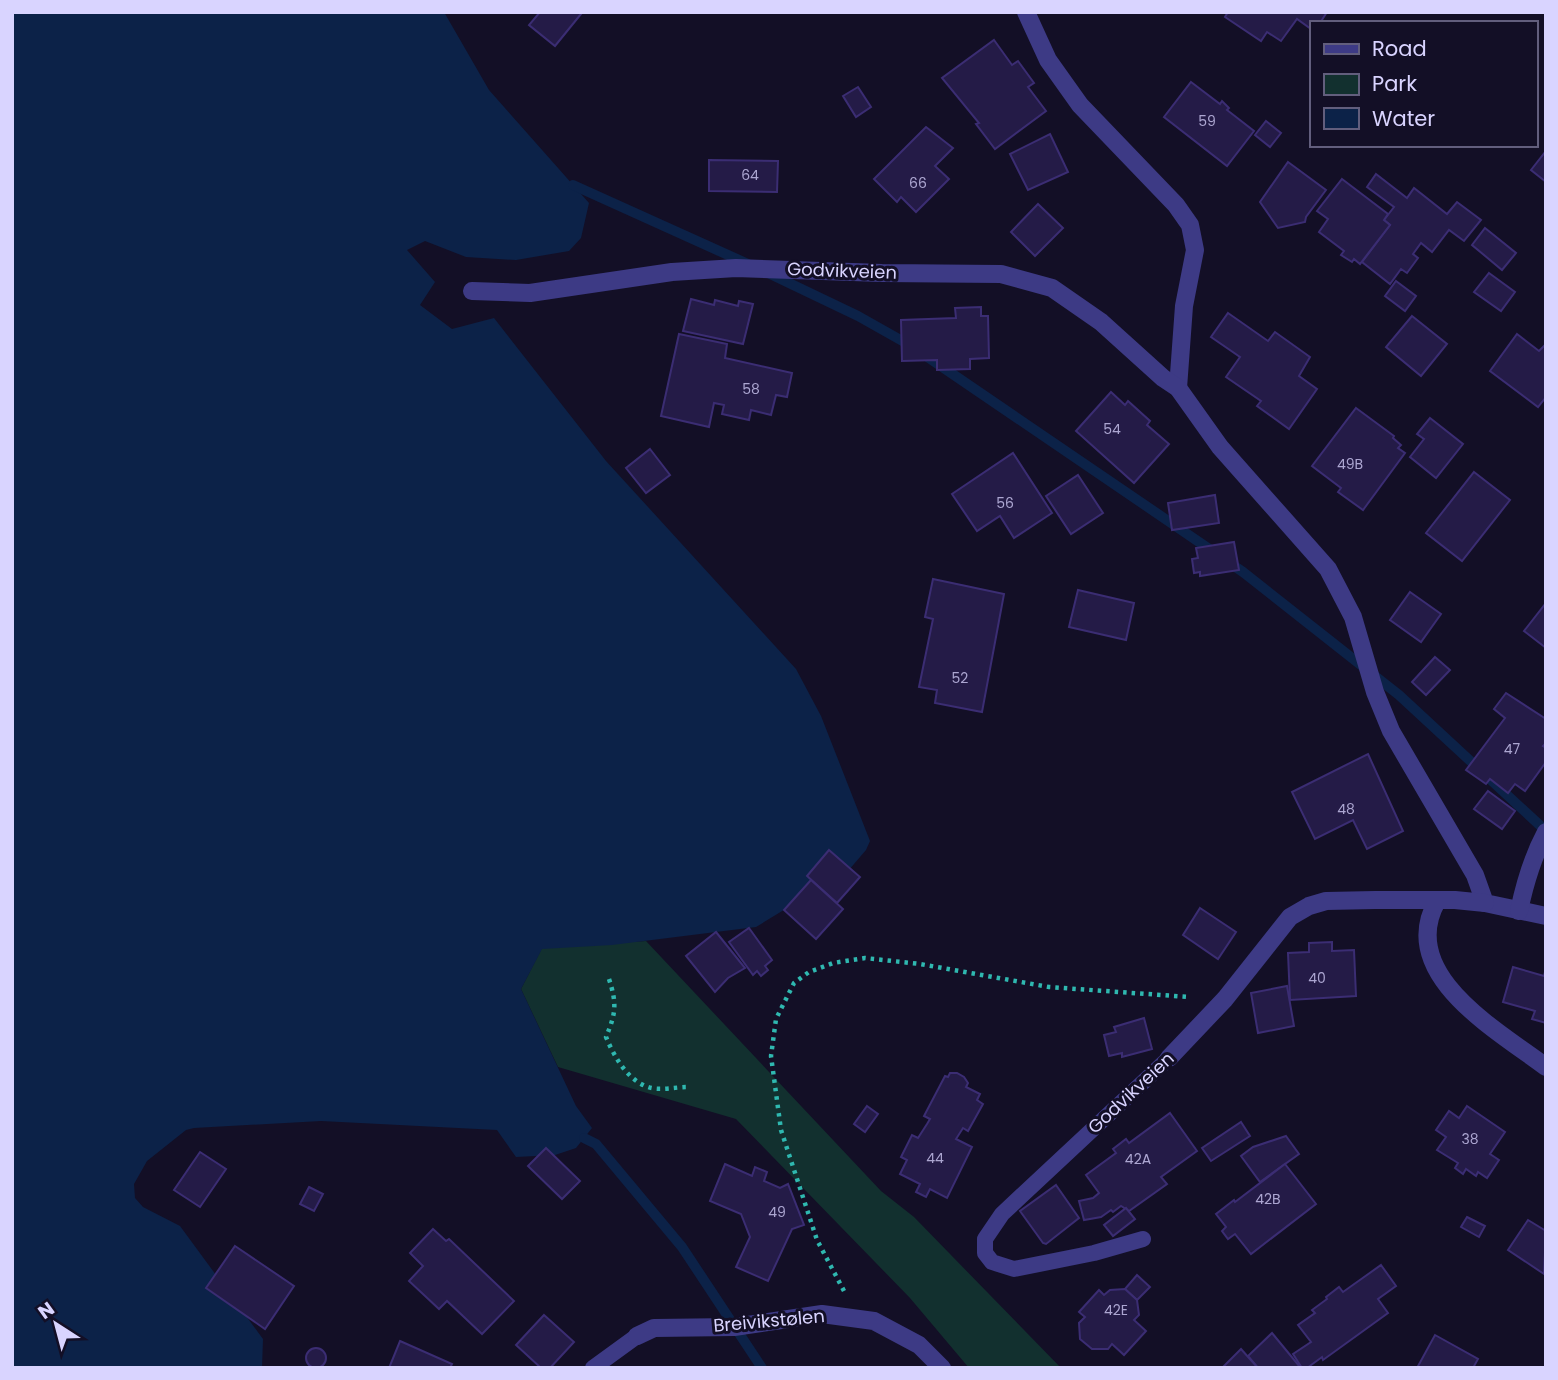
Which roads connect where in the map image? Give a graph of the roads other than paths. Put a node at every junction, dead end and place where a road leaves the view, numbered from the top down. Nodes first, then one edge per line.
1 (1027, 12) edge
2 (472, 291) dead end
3 (1178, 388) junction
4 (1546, 832) edge
5 (1437, 901) junction
6 (1485, 903) junction
7 (1519, 911) junction
8 (1546, 916) edge
9 (1169, 1058) joint
10 (1546, 1067) edge
11 (1143, 1239) dead end
12 (637, 1336) joint
13 (593, 1368) edge
14 (942, 1368) edge

1 - 3 street
2 - 3 street, Godvikveien
3 - 6 street, Godvikveien
4 - 7 street
5 - 6 street, Godvikveien
5 - 9 street, Godvikveien
5 - 10 street
6 - 7 street, Godvikveien
7 - 8 street, Godvikveien
9 - 11 lane, Godvikveien
12 - 13 lane, Breivikstølen
12 - 14 street, Breivikstølen

